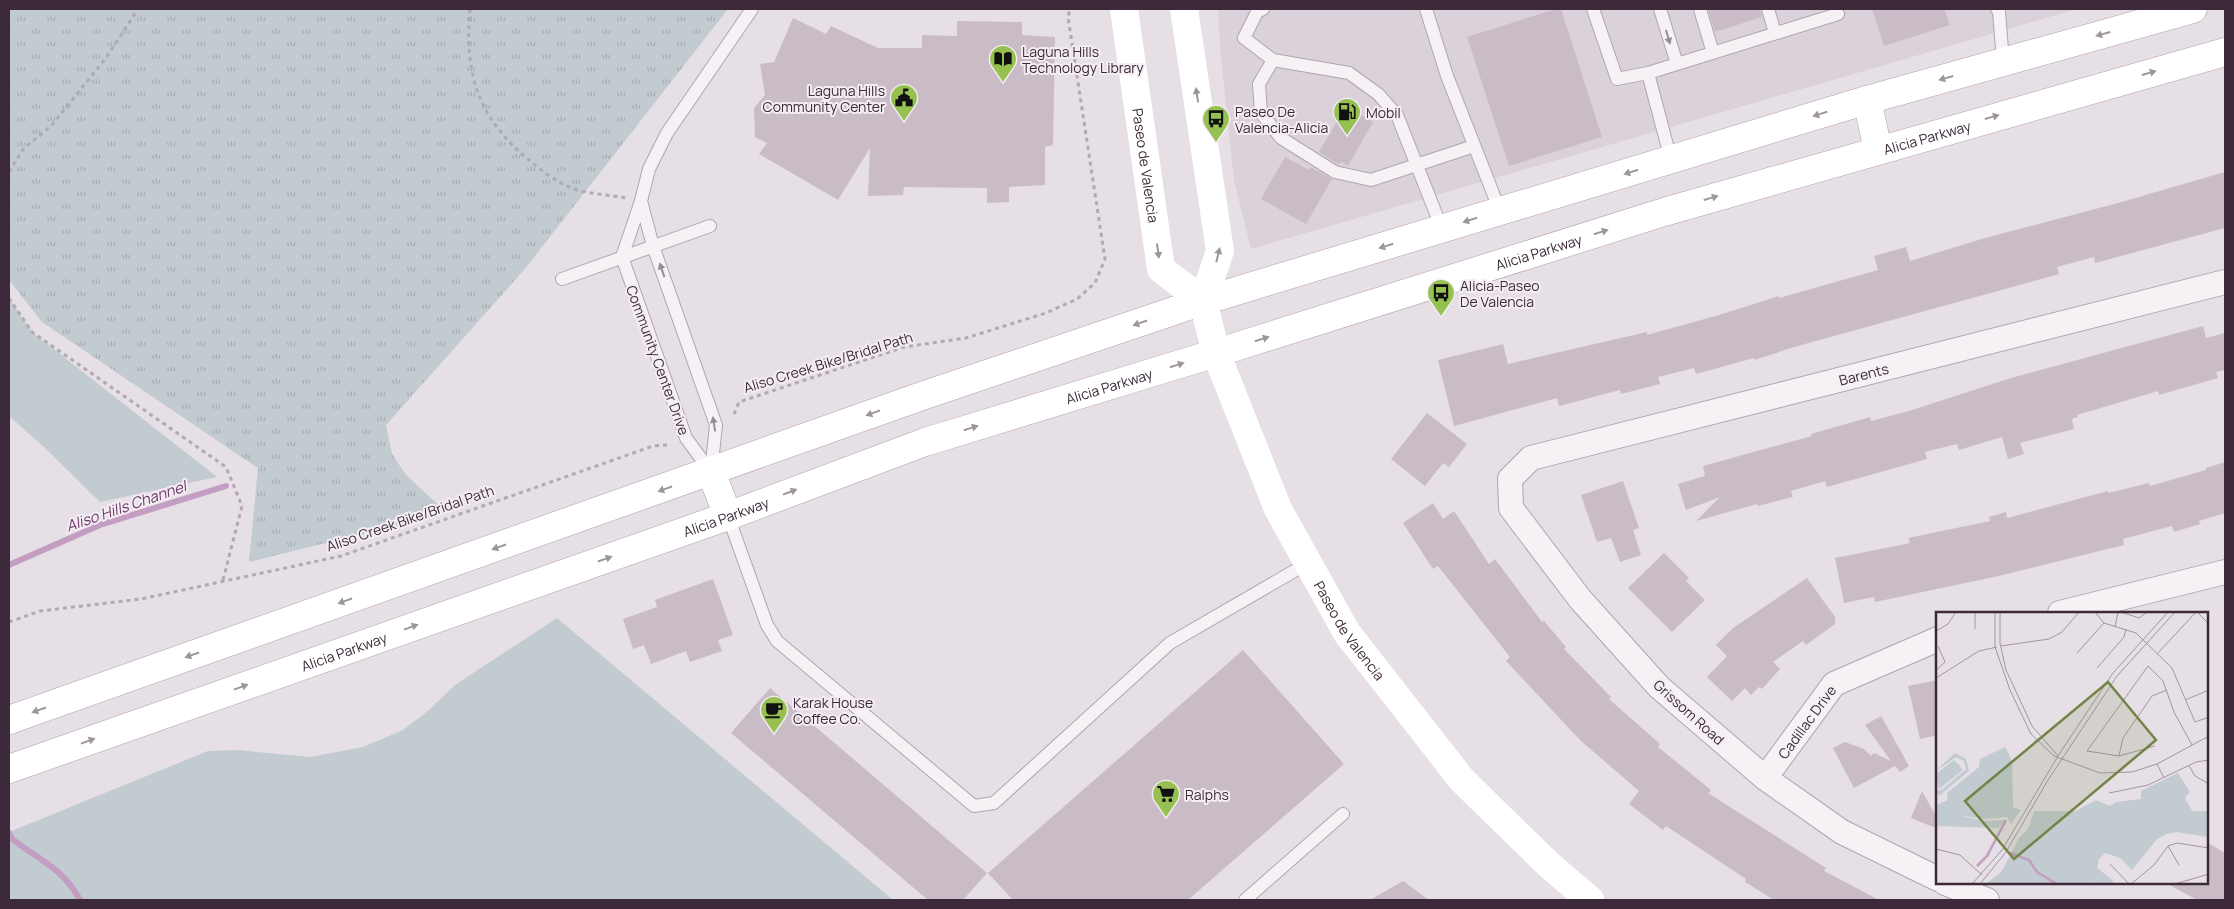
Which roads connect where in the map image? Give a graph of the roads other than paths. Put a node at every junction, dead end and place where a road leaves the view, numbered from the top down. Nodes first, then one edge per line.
1 (752, 9) edge
2 (1124, 9) edge
3 (1184, 9) edge
4 (1263, 9) edge
5 (1426, 9) edge
6 (1593, 9) edge
7 (1660, 9) edge
8 (1700, 9) edge
9 (1768, 9) edge
10 (1997, 9) edge
11 (2193, 9) edge
12 (1838, 14) dead end
13 (1775, 33) junction
14 (2225, 52) edge
15 (1713, 53) junction
16 (1273, 60) junction
17 (2003, 62) junction
18 (1676, 64) junction
19 (1648, 73) junction
20 (1867, 100) junction
21 (1474, 146) junction
22 (1878, 150) junction
23 (1671, 160) junction
24 (1418, 164) junction
25 (641, 201) junction
26 (1500, 211) junction
27 (710, 226) dead end
28 (1442, 229) junction
29 (653, 246) junction
30 (622, 257) junction
31 (562, 279) dead end
32 (2225, 282) edge
33 (1203, 301) junction
34 (1216, 353) junction
35 (711, 472) junction
36 (1510, 478) joint
37 (728, 516) junction
38 (1308, 563) junction
39 (2225, 572) edge
40 (2064, 612) edge
41 (1936, 640) edge
42 (9, 720) edge
43 (9, 769) edge
44 (1765, 778) junction
45 (1343, 814) dead end
46 (1936, 878) edge
47 (1947, 884) edge
48 (1246, 900) edge
49 (1590, 900) edge
50 (1987, 900) edge

1 - 25 lane
2 -> 33 main road, Paseo de Valencia
33 -> 3 main road
4 - 16 lane
5 - 21 lane
6 - 19 lane
7 -> 18 lane
8 - 15 lane
9 - 13 lane
10 - 17 lane
11 -> 17 main road
12 - 13 lane
13 - 15 lane
22 -> 14 main road, Alicia Parkway
15 - 18 lane
16 - 24 lane
16 - 24 lane
17 -> 20 main road
18 - 19 lane
19 - 23 lane
20 - 22 main road
20 -> 23 main road
21 - 24 lane
21 - 26 lane
34 -> 22 main road, Alicia Parkway
23 -> 26 main road
24 - 28 lane
25 - 29 lane
25 - 30 lane
26 -> 28 main road
27 - 29 lane
28 -> 33 main road
29 - 30 lane
35 -> 29 lane
30 - 31 lane
30 - 35 lane, Community Center Drive
32 - 36 street, Barents
33 - 34 main road, Paseo de Valencia
33 -> 35 main road
37 -> 34 main road, Alicia Parkway
34 - 38 main road, Paseo de Valencia
35 - 37 main road
35 -> 42 main road
36 - 44 street, Grissom Road
37 - 38 lane
43 -> 37 main road, Alicia Parkway
38 - 49 main road, Paseo de Valencia
39 - 40 street
41 - 44 street, Cadillac Drive
44 - 46 street, Grissom Road
45 - 48 lane
47 - 50 street

